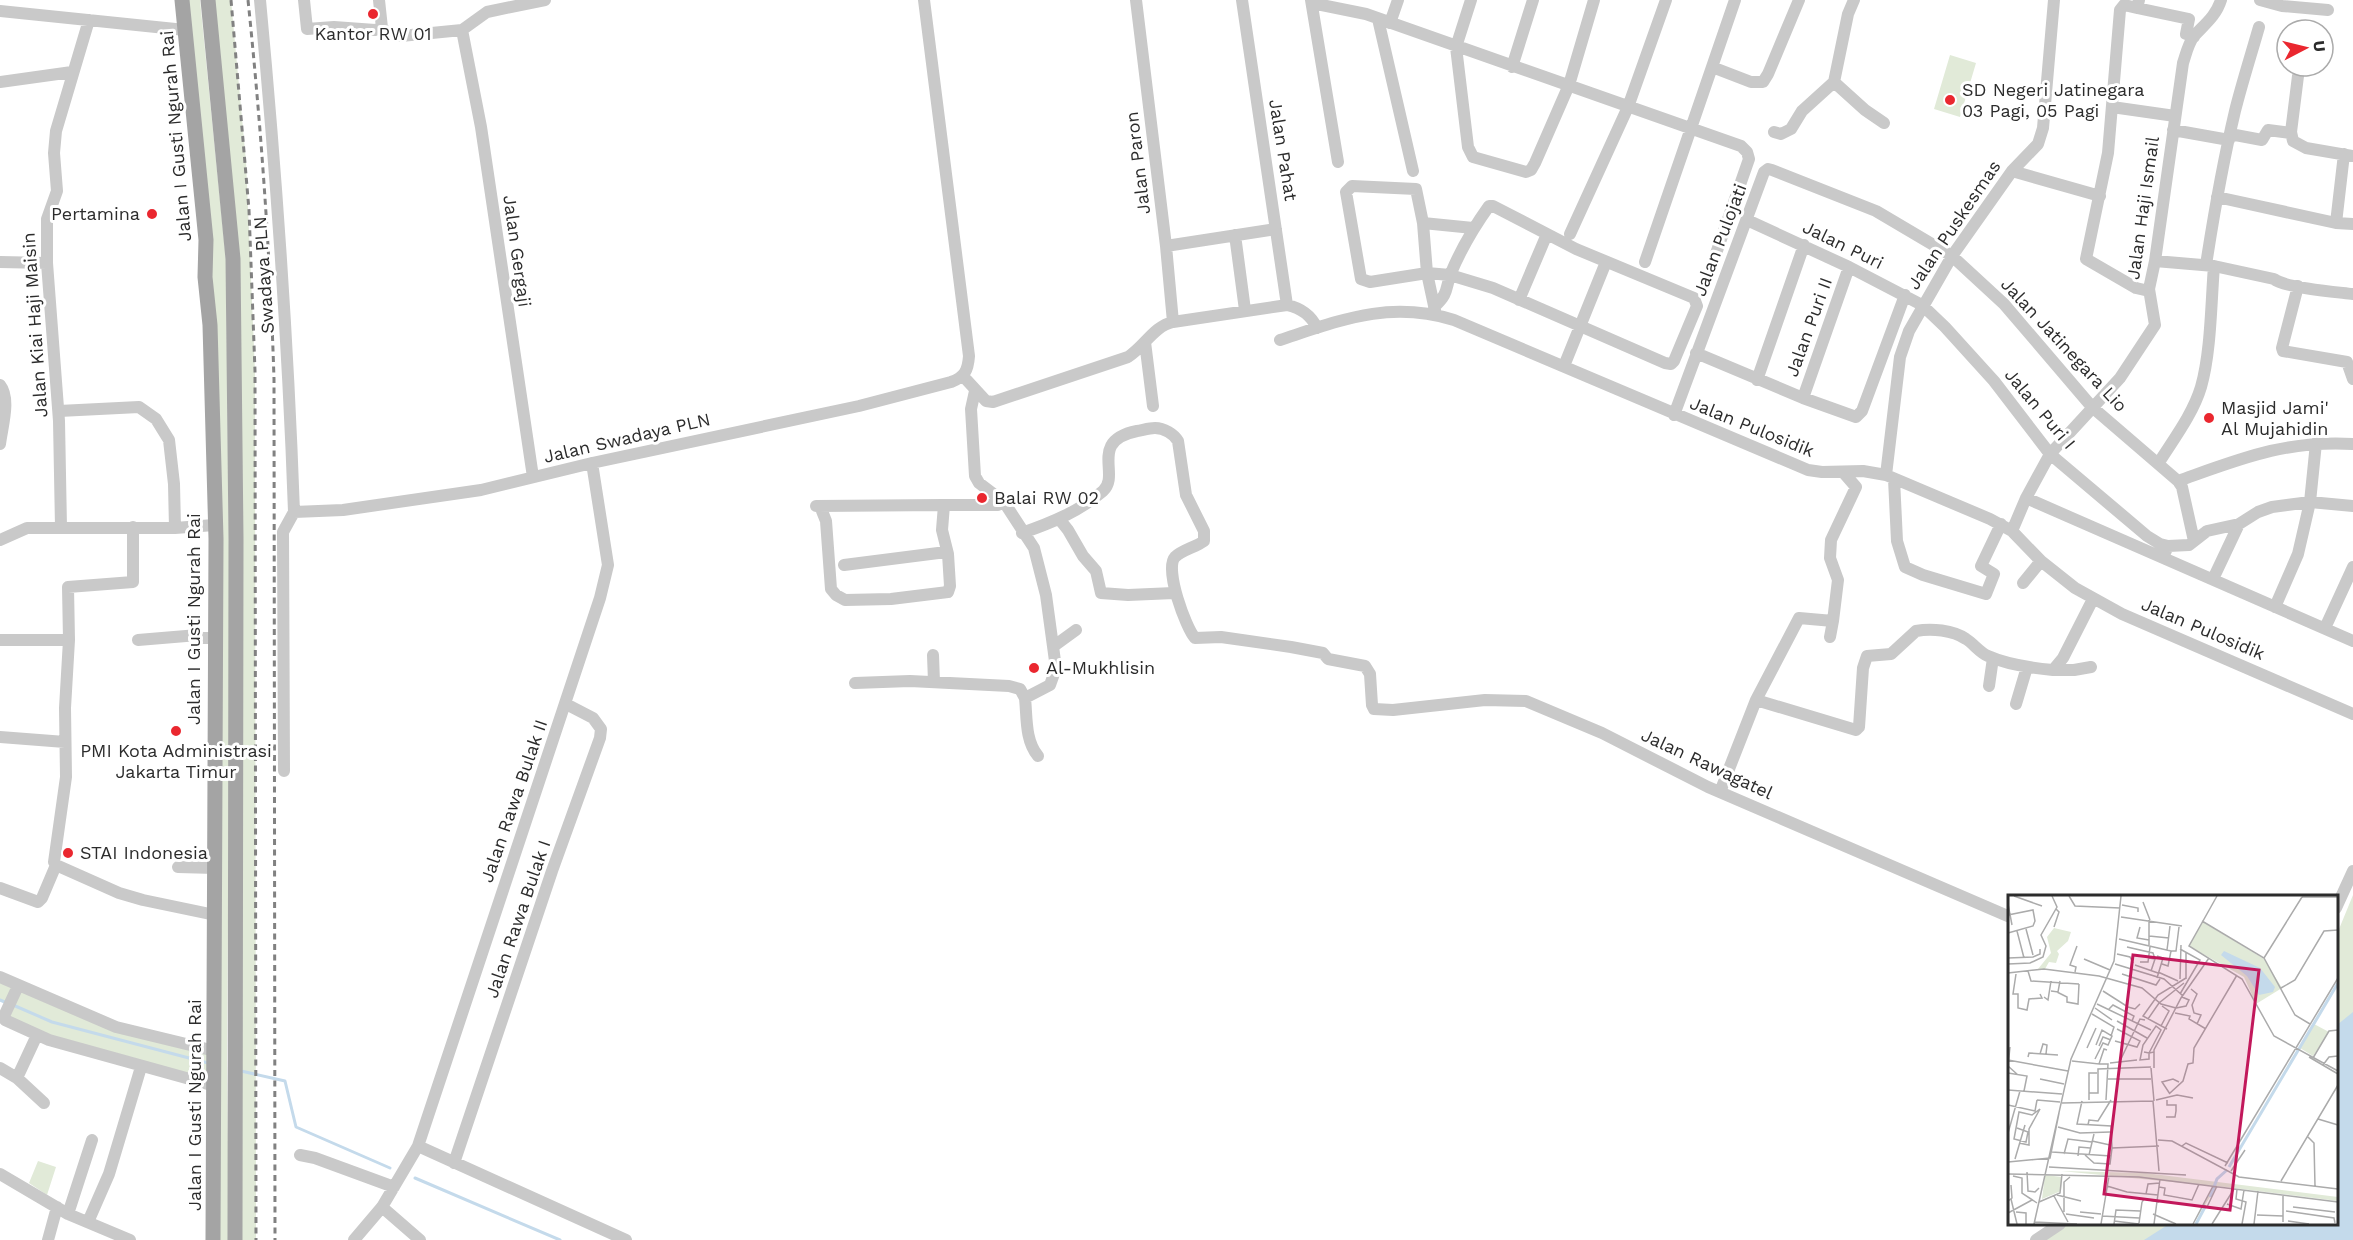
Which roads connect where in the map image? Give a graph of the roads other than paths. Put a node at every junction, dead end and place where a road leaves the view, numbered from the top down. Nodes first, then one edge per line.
1 (182, 0) edge
2 (208, 0) edge
3 (260, 0) edge
4 (304, 0) edge
5 (379, 0) edge
6 (545, 0) edge
7 (924, 0) edge
8 (1136, 0) edge
9 (1242, 0) edge
10 (1398, 0) edge
11 (1471, 0) edge
12 (1533, 0) edge
13 (1594, 0) edge
14 (1666, 0) edge
15 (1736, 0) edge
16 (1798, 0) edge
17 (1854, 0) edge
18 (2054, 0) edge
19 (2221, 0) edge
20 (2260, 0) edge
21 (1311, 1) edge
22 (2277, 2) edge
23 (2138, 4) edge
24 (487, 6) edge
25 (0, 10) edge
26 (2328, 10) dead end
27 (89, 20) junction
28 (1384, 21) junction
29 (382, 27) junction
30 (2259, 27) dead end
31 (185, 30) junction
32 (462, 30) junction
33 (2194, 37) junction
34 (1455, 47) junction
35 (1512, 67) junction
36 (1712, 67) junction
37 (72, 72) junction
38 (2298, 78) edge
39 (0, 82) edge
40 (1834, 82) junction
41 (1569, 86) junction
42 (1628, 107) junction
43 (2112, 107) junction
44 (2175, 116) junction
45 (1884, 123) dead end
46 (1690, 128) junction
47 (2173, 130) junction
48 (1774, 132) dead end
49 (2291, 133) junction
50 (2230, 137) junction
51 (2349, 155) edge
52 (1338, 162) dead end
53 (1413, 171) dead end
54 (2012, 171) junction
55 (2100, 196) junction
56 (2217, 197) junction
57 (1747, 220) junction
58 (1423, 223) junction
59 (2336, 223) junction
60 (2353, 225) edge
61 (1473, 228) junction
62 (1276, 229) junction
63 (1547, 234) junction
64 (1570, 234) dead end
65 (1235, 235) junction
66 (1804, 245) junction
67 (1166, 246) junction
68 (1952, 256) junction
69 (2155, 261) junction
70 (0, 262) edge
71 (1606, 262) junction
72 (1645, 262) dead end
73 (47, 263) junction
74 (1712, 265) dead end
75 (2210, 266) junction
76 (1849, 267) junction
77 (1427, 273) junction
78 (1450, 275) junction
79 (2298, 286) junction
80 (2149, 291) junction
81 (2353, 294) edge
82 (1905, 296) junction
83 (1519, 300) junction
84 (1287, 305) junction
85 (1922, 305) junction
86 (1245, 310) junction
87 (1435, 311) junction
88 (1173, 321) junction
89 (1580, 326) junction
90 (1317, 328) junction
91 (1280, 340) dead end
92 (1145, 342) junction
93 (1696, 353) junction
94 (1564, 366) junction
95 (963, 376) junction
96 (2353, 379) edge
97 (1757, 380) junction
98 (0, 385) edge
99 (975, 391) junction
100 (1803, 398) junction
101 (1153, 406) dead end
102 (2092, 407) junction
103 (59, 411) junction
104 (1674, 415) junction
105 (2316, 443) junction
106 (0, 444) edge
107 (2353, 444) edge
108 (2050, 454) junction
109 (592, 463) junction
110 (2158, 464) junction
111 (1843, 472) junction
112 (213, 475) junction
113 (235, 476) junction
114 (533, 477) junction
115 (1890, 477) junction
116 (2178, 481) junction
117 (2026, 498) junction
118 (1004, 502) junction
119 (2310, 502) junction
120 (944, 505) junction
121 (2353, 506) edge
122 (294, 512) junction
123 (1060, 520) junction
124 (2001, 524) junction
125 (2239, 524) junction
126 (214, 525) junction
127 (2134, 525) junction
128 (61, 527) junction
129 (133, 527) junction
130 (175, 528) junction
131 (2012, 531) junction
132 (1022, 533) junction
133 (0, 540) edge
134 (2194, 541) junction
135 (2127, 542) junction
136 (946, 552) junction
137 (2166, 552) junction
138 (2041, 561) junction
139 (844, 565) dead end
140 (2353, 567) edge
141 (2213, 579) junction
142 (2023, 583) dead end
143 (1174, 593) junction
144 (2093, 599) junction
145 (2275, 607) junction
146 (1833, 621) junction
147 (2325, 628) junction
148 (1076, 630) dead end
149 (1830, 637) dead end
150 (216, 638) junction
151 (0, 640) edge
152 (69, 640) junction
153 (138, 640) dead end
154 (2353, 641) edge
155 (1053, 646) junction
156 (933, 655) dead end
157 (1993, 658) junction
158 (2027, 667) junction
159 (2091, 667) dead end
160 (2053, 670) junction
161 (934, 682) junction
162 (855, 683) dead end
163 (1989, 686) dead end
164 (1024, 698) junction
165 (1756, 700) junction
166 (566, 704) junction
167 (2016, 704) dead end
168 (2353, 714) edge
169 (0, 737) edge
170 (65, 742) junction
171 (1038, 756) dead end
172 (284, 771) dead end
173 (1720, 792) junction
174 (56, 865) junction
175 (178, 867) dead end
176 (215, 868) junction
177 (2353, 871) edge
178 (0, 888) edge
179 (2338, 906) edge
180 (215, 915) junction
181 (2008, 916) edge
182 (0, 977) edge
183 (18, 987) junction
184 (37, 1035) junction
185 (215, 1055) junction
186 (141, 1067) junction
187 (0, 1068) edge
188 (17, 1078) junction
189 (215, 1082) junction
190 (44, 1103) dead end
191 (92, 1140) dead end
192 (418, 1146) junction
193 (300, 1155) dead end
194 (454, 1162) junction
195 (0, 1174) edge
196 (394, 1187) junction
197 (57, 1207) junction
198 (382, 1207) junction
199 (68, 1214) junction
200 (88, 1222) junction
201 (2058, 1225) edge
202 (48, 1240) edge
203 (130, 1240) edge
204 (213, 1240) edge
205 (235, 1240) edge
206 (354, 1240) edge
207 (420, 1240) edge
208 (626, 1240) edge
209 (2036, 1240) edge

1 - 31 main road, Jalan I Gusti Ngurah Rai
2 - 113 main road
3 - 122 street, Swadaya PLN
4 - 29 street
5 - 29 street
6 - 24 street
7 - 95 street
8 - 67 street, Jalan Paron
9 - 62 street, Jalan Pahat
10 - 28 street
11 - 34 street
12 - 35 street
13 - 41 street
14 - 42 street
15 - 36 street
16 - 36 street
17 - 40 street
18 - 54 street, Jalan Puskesmas
19 - 33 street, Jalan Haji Ismail
20 - 22 street
21 - 28 street
21 - 52 street
22 - 26 street
23 - 33 street
23 - 43 street
24 - 32 street
25 - 27 street
27 - 31 street
27 - 37 street, Jalan Kiai Haji Maisin
28 - 34 street
28 - 53 street
29 - 32 street
30 - 50 street
31 - 112 main road, Jalan I Gusti Ngurah Rai
32 - 114 street, Jalan Gergaji
33 - 44 street, Jalan Haji Ismail
34 - 35 street
34 - 41 street
35 - 41 street
36 - 46 street
37 - 39 street
37 - 73 street, Jalan Kiai Haji Maisin
38 - 49 street
40 - 45 street
40 - 48 street
41 - 42 street
42 - 46 street
42 - 64 street
43 - 44 street
43 - 55 street
44 - 47 street, Jalan Haji Ismail
46 - 72 street
46 - 74 street
47 - 50 street
47 - 69 street, Jalan Haji Ismail
49 - 50 street
49 - 51 street
50 - 56 street
51 - 59 street
54 - 55 street
54 - 68 street, Jalan Puskesmas
55 - 80 street
56 - 59 street
56 - 75 street
57 - 66 street, Jalan Puri
57 - 68 street, Jalan Pulojati
57 - 93 street, Jalan Pulojati
58 - 61 street
58 - 77 street
58 - 77 street
59 - 60 street
61 - 63 street
61 - 78 street
62 - 65 street
62 - 84 street, Jalan Pahat
63 - 71 street
63 - 83 street
65 - 67 street
65 - 86 street
66 - 76 street, Jalan Puri
66 - 97 street
67 - 88 street, Jalan Paron
68 - 85 street, Jalan Puskesmas
68 - 102 street, Jalan Jatinegara Lio
69 - 75 street
69 - 80 street, Jalan Haji Ismail
70 - 73 street
71 - 89 street
71 - 89 street
73 - 103 street, Jalan Kiai Haji Maisin
75 - 79 street
75 - 110 street
76 - 82 street, Jalan Puri
76 - 100 street, Jalan Puri II
77 - 78 street
77 - 87 street
78 - 83 street
78 - 87 street
79 - 81 street
79 - 96 street
80 - 102 street, Jalan Haji Ismail
82 - 85 street, Jalan Puri
82 - 100 street
83 - 89 street
84 - 86 street
84 - 90 street
85 - 108 street, Jalan Puri I
85 - 115 street, Jalan Puskesmas
86 - 88 street
87 - 90 street, Jalan Pulosidik
87 - 94 street, Jalan Pulosidik
88 - 92 street
89 - 94 street
90 - 91 street, Jalan Pulosidik
92 - 99 street
92 - 101 street
93 - 97 street
93 - 104 street, Jalan Pulojati
94 - 104 street, Jalan Pulosidik
95 - 99 street
95 - 109 street, Jalan Swadaya PLN
97 - 100 street
98 - 106 street
99 - 118 street
102 - 108 street, Jalan Haji Ismail
102 - 110 street, Jalan Jatinegara Lio
103 - 128 street, Jalan Kiai Haji Maisin
103 - 130 street
104 - 111 street, Jalan Pulosidik
105 - 107 street
105 - 116 street
105 - 119 street
108 - 117 street, Jalan Haji Ismail
108 - 127 street, Jalan Puri I
109 - 114 street, Jalan Swadaya PLN
109 - 166 street, Jalan Rawa Bulak II
110 - 116 street, Jalan Jatinegara Lio
111 - 115 street, Jalan Pulosidik
111 - 146 street
112 - 113 main road
112 - 126 main road, Jalan I Gusti Ngurah Rai
113 - 205 main road
114 - 122 street, Jalan Swadaya PLN
115 - 124 street, Jalan Pulosidik
115 - 124 street, Jalan Puskesmas
116 - 134 street
117 - 131 street, Jalan Haji Ismail
117 - 135 street
118 - 120 street
118 - 132 street
119 - 121 street
119 - 125 street
119 - 145 street
120 - 136 street
120 - 136 street
122 - 172 street
123 - 132 street
123 - 143 street
123 - 143 street
124 - 131 street, Jalan Pulosidik
125 - 134 street
125 - 141 street
126 - 130 street
126 - 150 main road, Jalan I Gusti Ngurah Rai
127 - 135 street
127 - 137 street, Jalan Puri I
128 - 129 street
128 - 133 street
129 - 130 street
129 - 152 street
131 - 138 street, Jalan Pulosidik
132 - 155 street
134 - 137 street
135 - 137 street
136 - 139 street
137 - 141 street
138 - 142 street
138 - 144 street, Jalan Pulosidik
140 - 147 street
141 - 145 street
143 - 173 street, Jalan Rawagatel
144 - 160 street
144 - 168 street, Jalan Pulosidik
145 - 147 street
146 - 149 street
146 - 165 street
147 - 154 street
148 - 155 street
150 - 153 street
150 - 176 main road, Jalan I Gusti Ngurah Rai
151 - 152 street
152 - 170 street
155 - 164 street
156 - 161 street
157 - 158 street
157 - 163 street
157 - 165 street
158 - 160 street
158 - 167 street
159 - 160 street
161 - 162 street
161 - 164 street
164 - 171 street
165 - 173 street
166 - 192 street, Jalan Rawa Bulak II
166 - 194 street, Jalan Rawa Bulak I
169 - 170 street
170 - 174 street
173 - 181 street, Jalan Rawagatel
174 - 178 street
174 - 180 street
175 - 176 street
176 - 180 main road, Jalan I Gusti Ngurah Rai
177 - 179 street
180 - 185 main road, Jalan I Gusti Ngurah Rai
182 - 183 street
183 - 184 street
183 - 185 street
184 - 186 street
184 - 188 street
185 - 189 main road, Jalan I Gusti Ngurah Rai
186 - 189 street
186 - 200 street
187 - 188 street
188 - 190 street
189 - 204 main road, Jalan I Gusti Ngurah Rai
191 - 199 street
192 - 194 street
192 - 196 street, Jalan Rawa Bulak II
193 - 196 street
194 - 208 street
195 - 197 street
196 - 198 street, Jalan Rawa Bulak II
197 - 199 street
197 - 202 street
198 - 206 street, Jalan Rawa Bulak II
198 - 207 street
199 - 200 street
200 - 203 street
201 - 209 street

